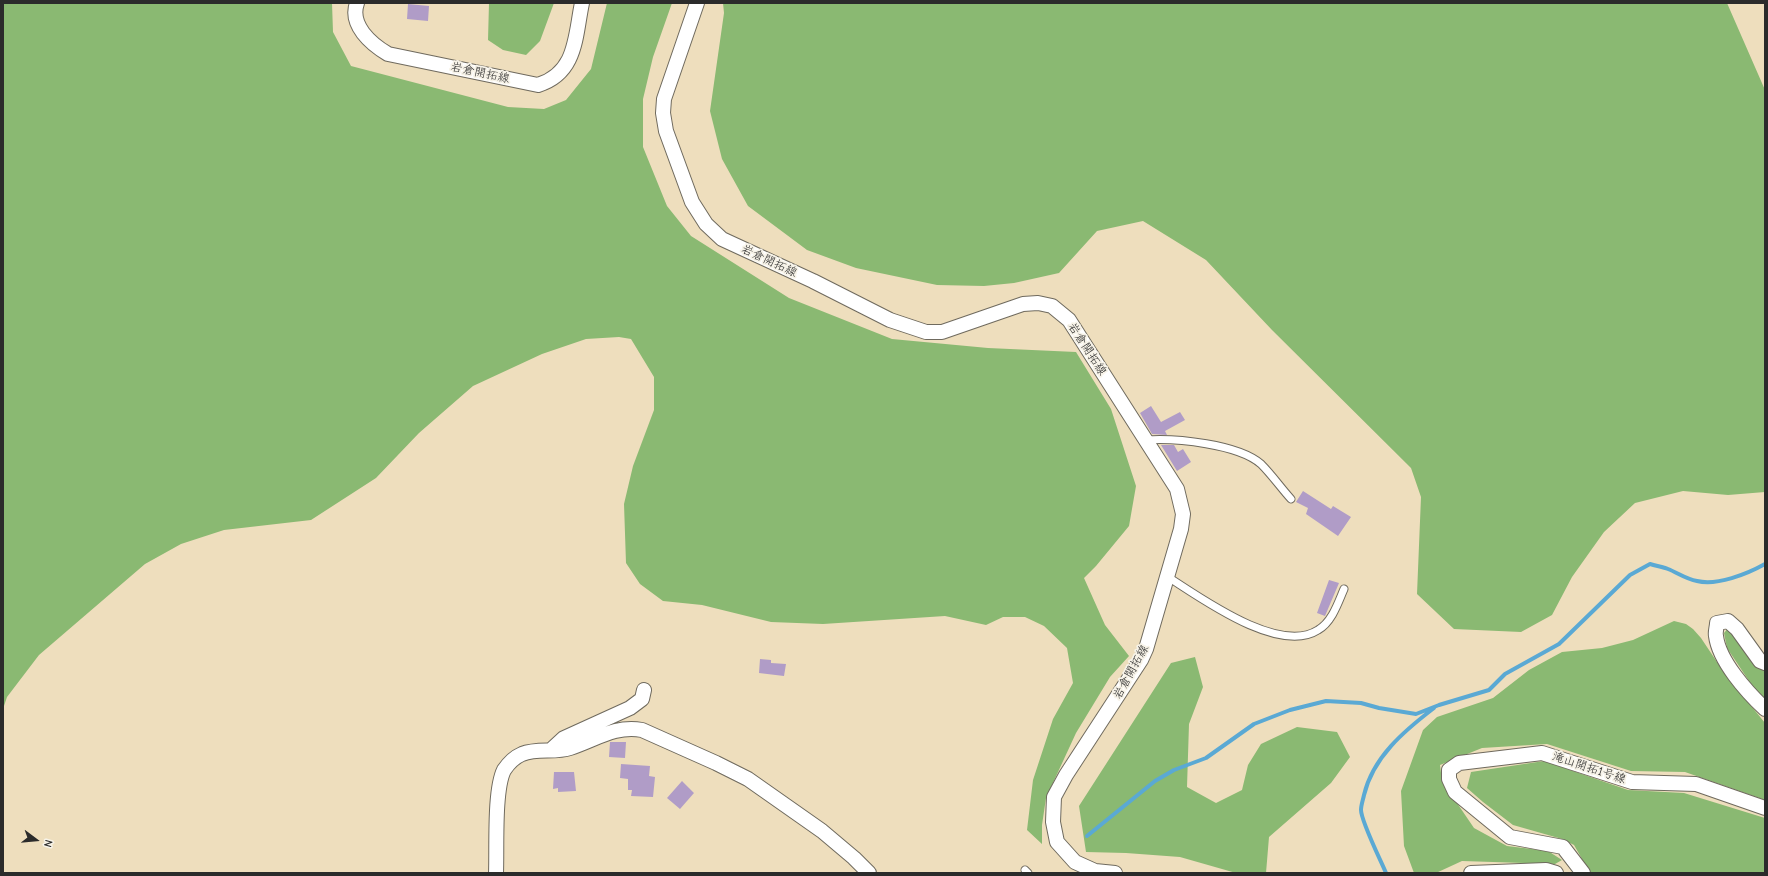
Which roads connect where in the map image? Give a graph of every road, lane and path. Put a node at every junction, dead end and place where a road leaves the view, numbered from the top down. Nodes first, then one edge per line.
1 (357, 3) edge
2 (582, 3) edge
3 (697, 3) edge
4 (1146, 440) junction
5 (1291, 499) dead end
6 (1168, 577) junction
7 (1344, 589) dead end
8 (1765, 663) edge
9 (644, 690) dead end
10 (1765, 709) edge
11 (551, 750) junction
12 (1765, 808) edge
13 (496, 873) edge
14 (869, 873) edge
15 (1116, 873) edge
16 (1471, 873) edge
17 (1556, 873) edge
18 (1583, 873) edge

1 - 2 street, 岩倉開拓線
3 - 4 street, 岩倉開拓線
4 - 5 lane
4 - 6 street, 岩倉開拓線
6 - 7 lane
6 - 15 street, 岩倉開拓線
8 - 10 street
9 - 11 street
11 - 13 street
11 - 14 street
12 - 18 street, 滝山開拓1号線
16 - 17 street

